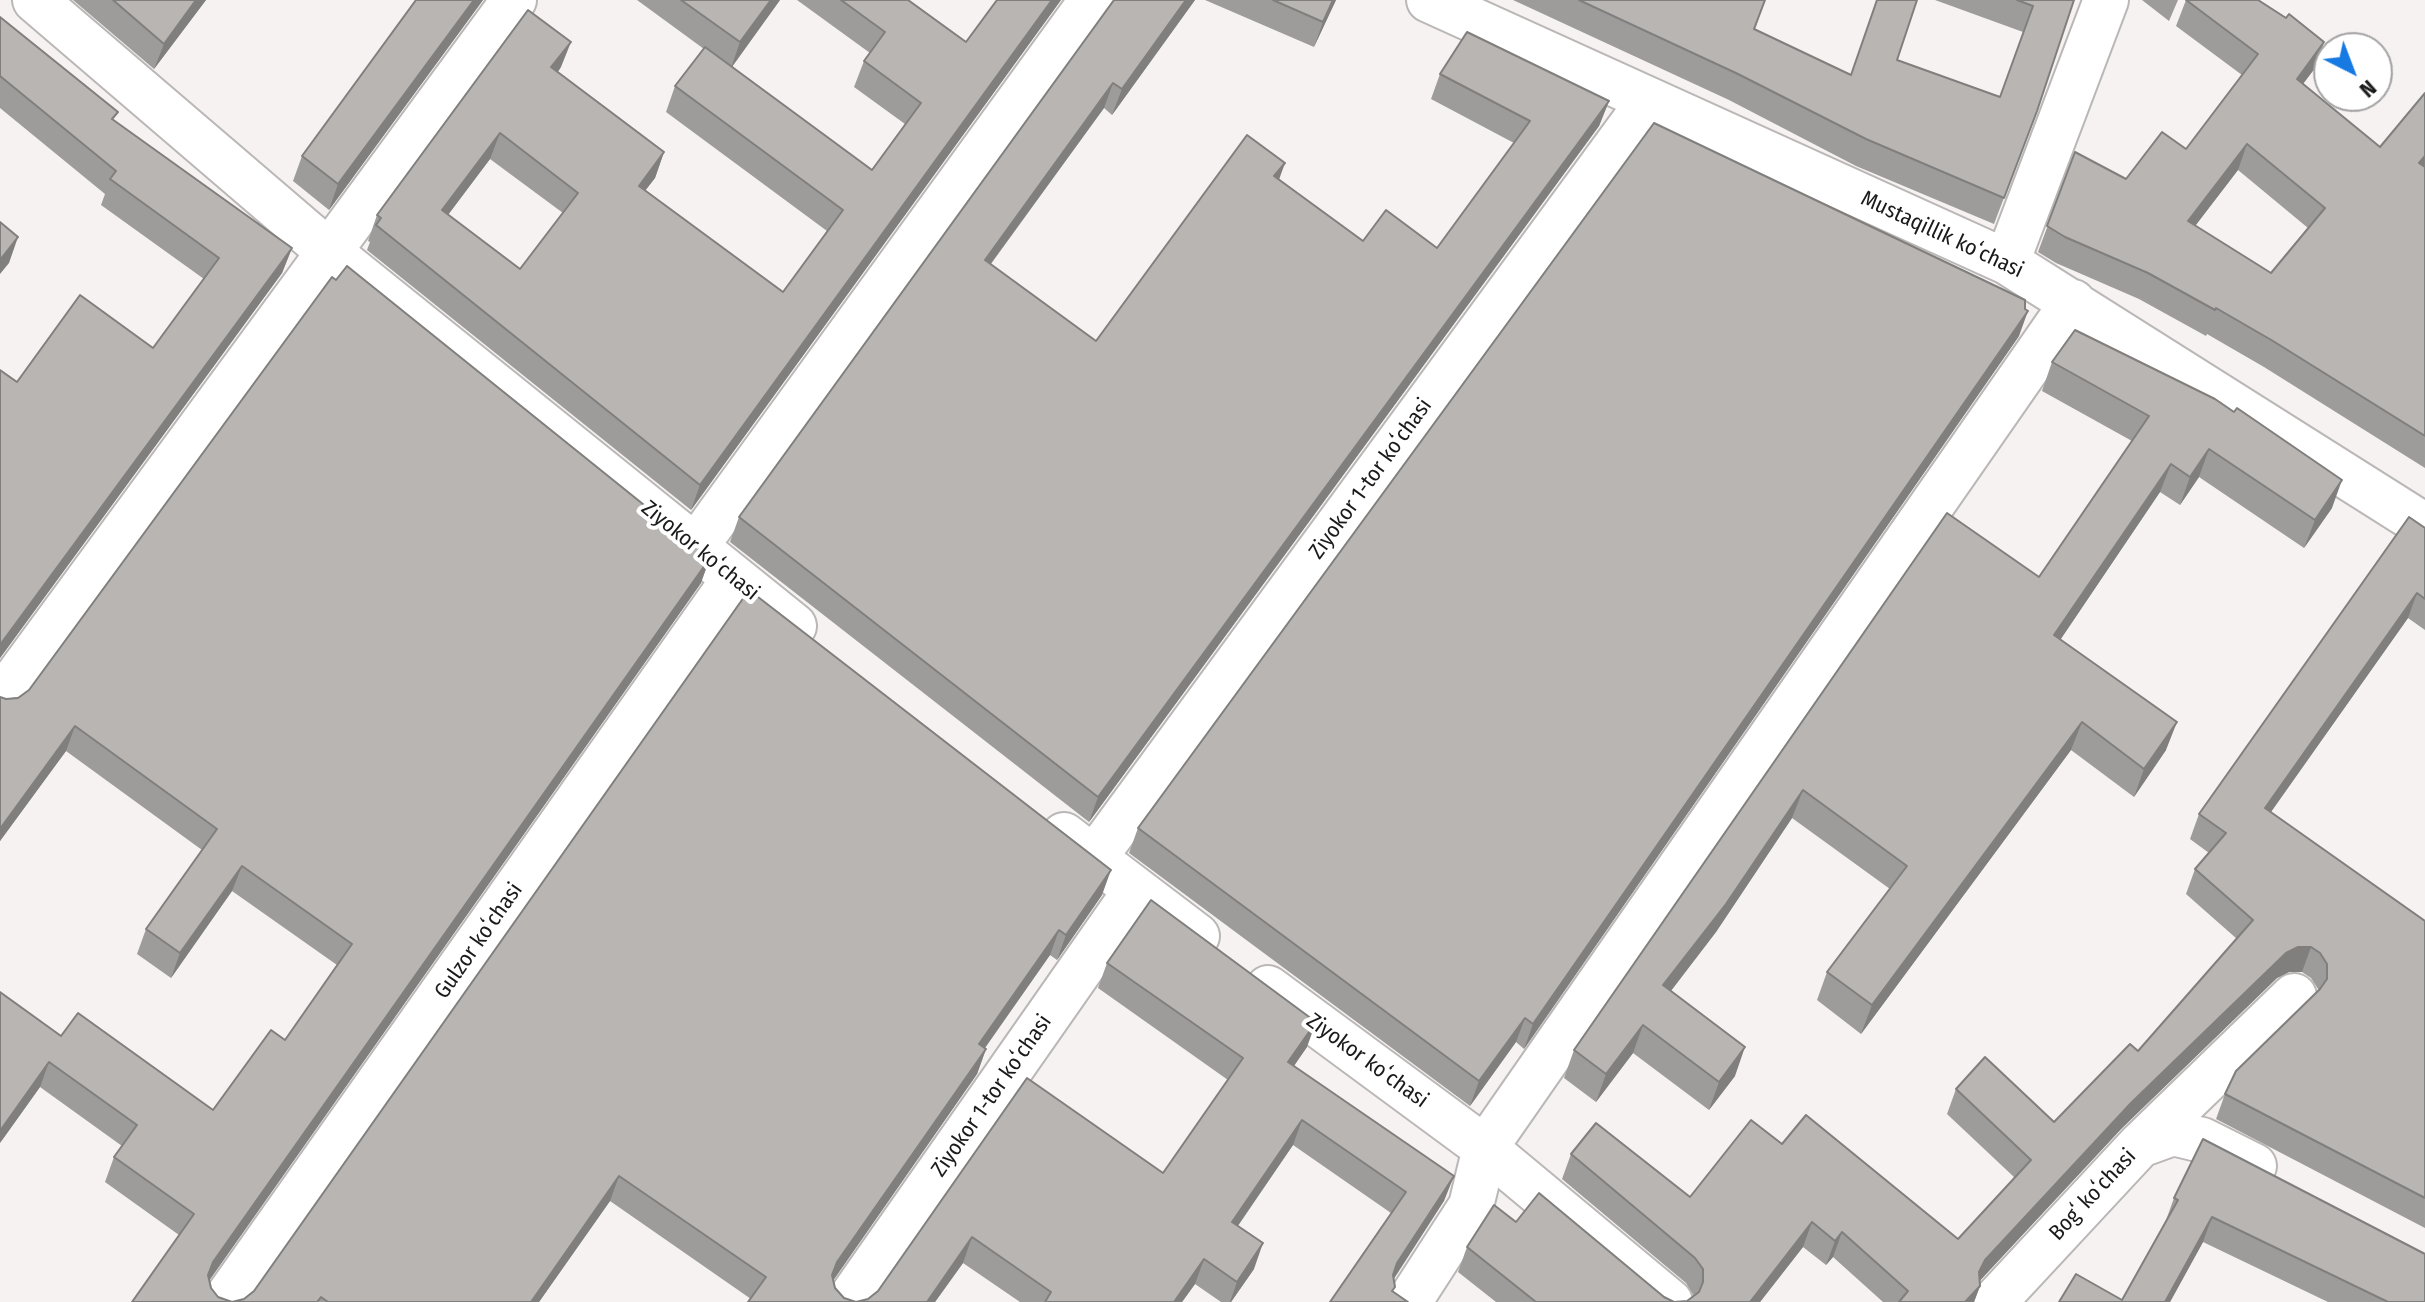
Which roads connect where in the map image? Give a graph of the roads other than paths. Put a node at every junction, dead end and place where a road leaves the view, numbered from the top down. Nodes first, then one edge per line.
1 (35, 0) edge
2 (514, 0) edge
3 (1092, 0) edge
4 (1429, 0) edge
5 (2106, 0) edge
6 (1649, 101) junction
7 (328, 251) junction
8 (2007, 262) junction
9 (2073, 302) junction
10 (2425, 526) edge
11 (696, 546) junction
12 (734, 579) junction
13 (821, 647) edge
14 (0, 700) edge
15 (1032, 810) edge
16 (1094, 858) junction
17 (1136, 890) junction
18 (2294, 996) dead end
19 (2140, 1145) junction
20 (1485, 1148) junction
21 (2286, 1183) edge
22 (224, 1302) edge
23 (848, 1302) edge
24 (1409, 1302) edge
25 (1670, 1302) edge
26 (1994, 1302) edge

1 - 7 street, Ziyokor koʻchasi
2 - 7 street
3 - 11 street
4 - 6 street, Mustaqillik koʻchasi
5 - 8 street
6 - 8 street, Mustaqillik koʻchasi
6 - 16 street, Ziyokor 1-tor koʻchasi
7 - 11 street, Ziyokor koʻchasi
7 - 14 street
8 - 9 street, Mustaqillik koʻchasi
9 - 10 street, Mustaqillik koʻchasi
9 - 20 street
11 - 12 street, Ziyokor koʻchasi
12 - 13 street, Ziyokor koʻchasi
12 - 22 street, Gulzor koʻchasi
15 - 16 street, Ziyokor koʻchasi
16 - 17 street, Ziyokor koʻchasi
17 - 20 street, Ziyokor koʻchasi
17 - 23 street, Ziyokor 1-tor koʻchasi
18 - 19 street
19 - 21 street, Bogʻ koʻchasi
19 - 26 street, Bogʻ koʻchasi
20 - 24 street
20 - 25 street, Ziyokor koʻchasi

